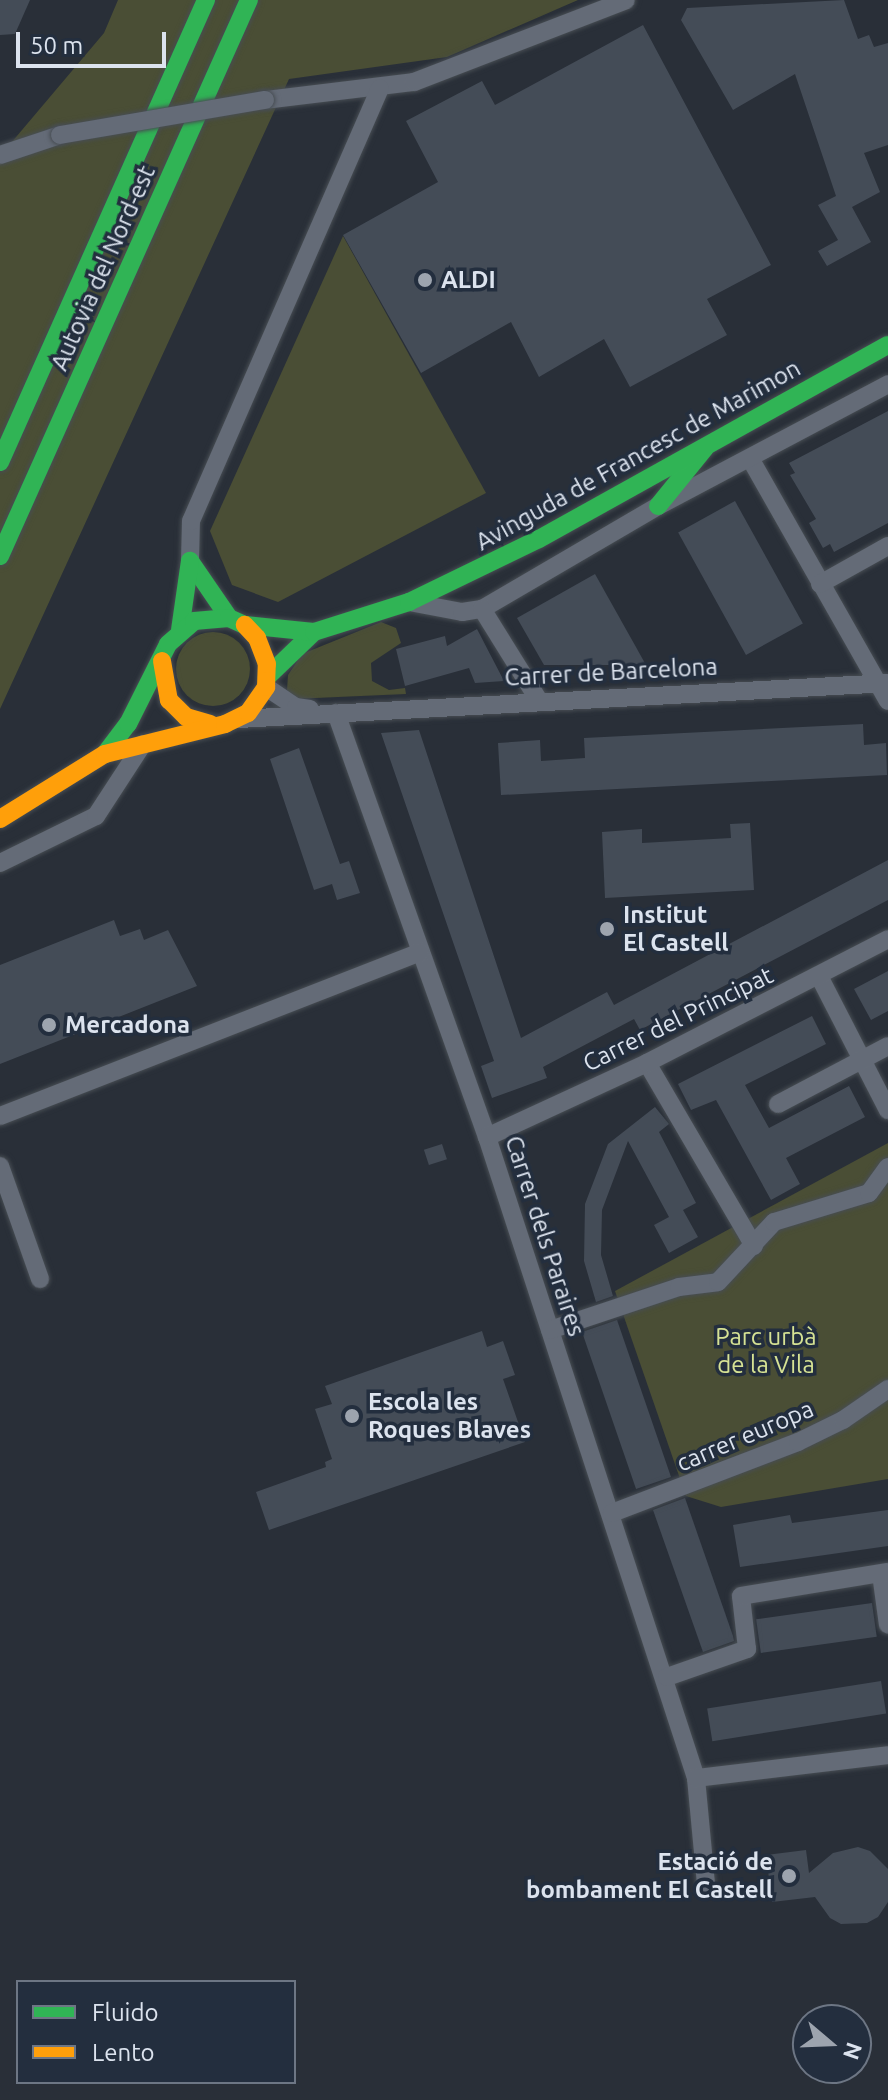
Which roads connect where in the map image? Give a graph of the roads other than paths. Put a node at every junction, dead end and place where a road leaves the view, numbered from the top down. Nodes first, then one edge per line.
1 (206, 0) edge
2 (249, 0) edge
3 (626, 0) edge
4 (380, 89) junction
5 (0, 155) edge
6 (888, 345) edge
7 (888, 384) edge
8 (710, 442) junction
9 (751, 460) junction
10 (0, 462) edge
11 (658, 506) junction
12 (888, 546) edge
13 (0, 556) edge
14 (190, 561) junction
15 (820, 584) junction
16 (409, 602) junction
17 (482, 609) junction
18 (237, 622) junction
19 (180, 630) junction
20 (314, 632) junction
21 (162, 661) junction
22 (266, 682) junction
23 (884, 683) edge
24 (538, 699) junction
25 (888, 701) edge
26 (336, 713) junction
27 (239, 719) junction
28 (210, 724) junction
29 (144, 743) junction
30 (105, 754) junction
31 (0, 819) edge
32 (0, 863) edge
33 (888, 939) edge
34 (420, 952) junction
35 (819, 976) junction
36 (888, 1046) edge
37 (864, 1059) junction
38 (647, 1063) junction
39 (778, 1104) dead end
40 (888, 1110) edge
41 (0, 1116) edge
42 (487, 1137) junction
43 (0, 1166) edge
44 (888, 1167) edge
45 (754, 1246) junction
46 (40, 1279) dead end
47 (550, 1330) junction
48 (888, 1389) edge
49 (612, 1513) junction
50 (884, 1573) edge
51 (888, 1625) edge
52 (667, 1677) junction
53 (888, 1755) edge
54 (696, 1778) junction
55 (706, 1884) dead end

1 - 10 main road, Autovia del Nord-est
2 - 13 main road, Autovia del Nord-est
3 - 4 street
4 - 5 street, bridge
4 - 14 street
6 - 8 main road, Avinguda de Francesc de Marimon
7 - 9 street
8 - 11 main road
8 - 16 main road, Avinguda de Francesc de Marimon
9 - 11 street
9 - 15 street
11 - 17 street
12 - 15 street
14 - 18 main road
14 - 19 main road
15 - 23 street
16 - 17 street, Avinguda de Francesc de Marimon
16 - 20 main road, Avinguda de Francesc de Marimon
17 - 24 street
18 - 19 main road
18 - 20 main road
18 - 22 main road
19 - 21 main road
20 - 22 main road
21 - 28 main road
21 - 30 main road
22 - 26 street, Carrer de Barcelona
22 - 27 main road
23 - 24 street, Carrer de Barcelona
23 - 25 street
24 - 26 street, Carrer de Barcelona
26 - 27 street, Carrer de Barcelona
26 - 34 street, Carrer dels Paraires
27 - 28 main road
28 - 29 main road
29 - 30 main road
29 - 32 street
30 - 31 main road
33 - 35 street, Carrer del Principat
34 - 41 street
34 - 42 street, Carrer dels Paraires
35 - 37 street
35 - 38 street, Carrer del Principat
36 - 37 street
37 - 39 street
37 - 40 street
38 - 42 street, Carrer del Principat
38 - 45 street
42 - 47 street, Carrer dels Paraires
43 - 46 street
44 - 45 street
45 - 47 street
47 - 49 street, Carrer dels Paraires
48 - 49 street, carrer europa
49 - 52 street, Carrer dels Paraires
50 - 51 street
50 - 52 street
52 - 54 street, Carrer dels Paraires
53 - 54 street
54 - 55 street, Carrer dels Paraires

